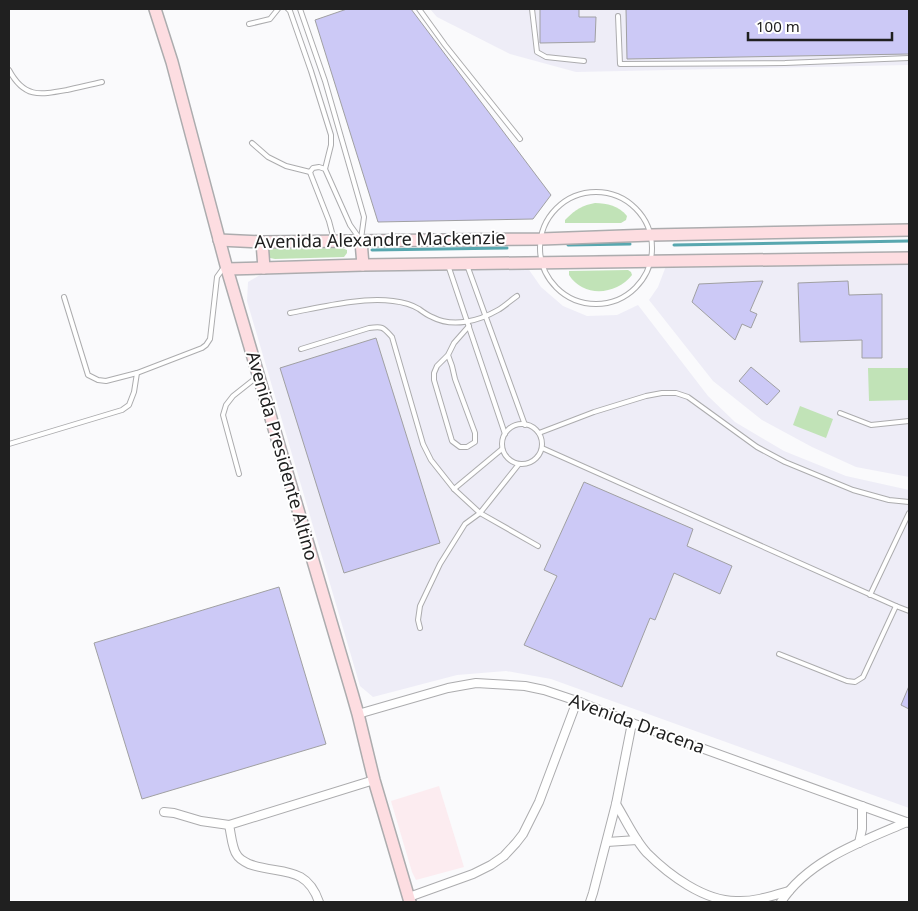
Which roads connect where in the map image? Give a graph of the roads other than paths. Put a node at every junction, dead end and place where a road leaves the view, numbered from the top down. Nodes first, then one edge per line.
1 (156, 9) edge
2 (278, 9) edge
3 (288, 9) edge
4 (300, 9) edge
5 (419, 9) edge
6 (532, 9) edge
7 (618, 16) dead end
8 (249, 24) dead end
9 (909, 58) edge
10 (584, 62) dead end
11 (9, 70) edge
12 (102, 82) dead end
13 (520, 139) dead end
14 (252, 143) dead end
15 (325, 169) junction
16 (310, 172) junction
17 (909, 230) edge
18 (651, 235) junction
19 (541, 239) junction
20 (219, 240) junction
21 (335, 241) junction
22 (361, 241) junction
23 (262, 242) junction
24 (909, 258) edge
25 (651, 261) junction
26 (543, 263) junction
27 (448, 264) junction
28 (467, 264) junction
29 (362, 266) junction
30 (264, 268) junction
31 (227, 269) junction
32 (517, 296) dead end
33 (64, 297) dead end
34 (290, 312) dead end
35 (486, 316) junction
36 (468, 324) junction
37 (301, 349) dead end
38 (448, 355) junction
39 (137, 373) junction
40 (259, 375) junction
41 (840, 413) dead end
42 (909, 421) edge
43 (526, 425) junction
44 (539, 433) junction
45 (505, 434) junction
46 (9, 444) edge
47 (542, 448) junction
48 (502, 449) junction
49 (519, 464) junction
50 (239, 474) dead end
51 (454, 489) junction
52 (909, 502) edge
53 (480, 513) junction
54 (909, 513) edge
55 (538, 546) dead end
56 (870, 594) junction
57 (896, 606) junction
58 (909, 612) edge
59 (420, 628) dead end
60 (779, 654) dead end
61 (577, 701) junction
62 (358, 714) junction
63 (632, 723) junction
64 (374, 780) junction
65 (616, 804) junction
66 (862, 806) junction
67 (164, 812) dead end
68 (908, 823) edge
69 (229, 825) junction
70 (637, 840) junction
71 (607, 842) junction
72 (859, 843) junction
73 (789, 891) junction
74 (410, 900) edge
75 (726, 901) edge
76 (749, 901) edge
77 (319, 902) edge
78 (590, 902) edge
79 (782, 902) edge

1 - 20 street, Avenida Presidente Altino
2 - 8 lane
3 - 15 lane
4 - 22 lane
5 - 13 lane
6 - 10 lane
7 - 9 lane
11 - 12 lane
14 - 16 lane
15 - 16 lane
15 - 22 lane
16 - 21 lane
17 - 18 street, Avenida Alexandre Mackenzie
18 - 19 street, Avenida Alexandre Mackenzie
18 - 19 lane
18 - 25 lane
19 - 22 street, Avenida Alexandre Mackenzie
19 - 26 lane
20 - 23 street, Avenida Alexandre Mackenzie
20 - 31 street, Avenida Presidente Altino
21 - 22 street, Avenida Alexandre Mackenzie
21 - 23 street, Avenida Alexandre Mackenzie
22 - 29 street
23 - 30 street
24 - 25 street, Avenida Alexandre Mackenzie
25 - 26 street, Avenida Alexandre Mackenzie
25 - 26 lane
26 - 28 street, Avenida Alexandre Mackenzie
27 - 28 street, Avenida Alexandre Mackenzie
27 - 29 street, Avenida Alexandre Mackenzie
27 - 36 lane
28 - 35 lane
29 - 30 street, Avenida Alexandre Mackenzie
30 - 31 street, Avenida Alexandre Mackenzie
31 - 39 lane
31 - 40 street, Avenida Presidente Altino
32 - 35 lane
33 - 39 lane
34 - 36 lane
35 - 36 lane
35 - 43 lane
36 - 38 lane
36 - 45 lane
37 - 51 lane
38 - 38 lane
39 - 46 lane
40 - 50 lane
40 - 62 street, Avenida Presidente Altino
41 - 42 lane
43 - 44 lane
43 - 45 lane
44 - 47 lane
44 - 52 lane
45 - 48 lane
47 - 49 lane
47 - 56 lane
48 - 49 lane
48 - 51 lane
49 - 53 lane
51 - 53 lane
53 - 55 lane
53 - 59 lane
54 - 56 lane
56 - 57 lane
57 - 58 lane
57 - 60 lane
61 - 62 street, Avenida Dracena
61 - 63 street, Avenida Dracena
61 - 74 street
62 - 64 street, Avenida Presidente Altino
63 - 65 street
63 - 66 street, Avenida Dracena
64 - 69 street
64 - 74 street, Avenida Presidente Altino
65 - 70 street
65 - 71 street
66 - 68 street, Avenida Dracena
66 - 72 street
67 - 69 street
68 - 72 street
69 - 77 street
70 - 71 street
70 - 75 street
71 - 78 street
72 - 73 street
73 - 76 street
73 - 79 street
75 - 76 street

